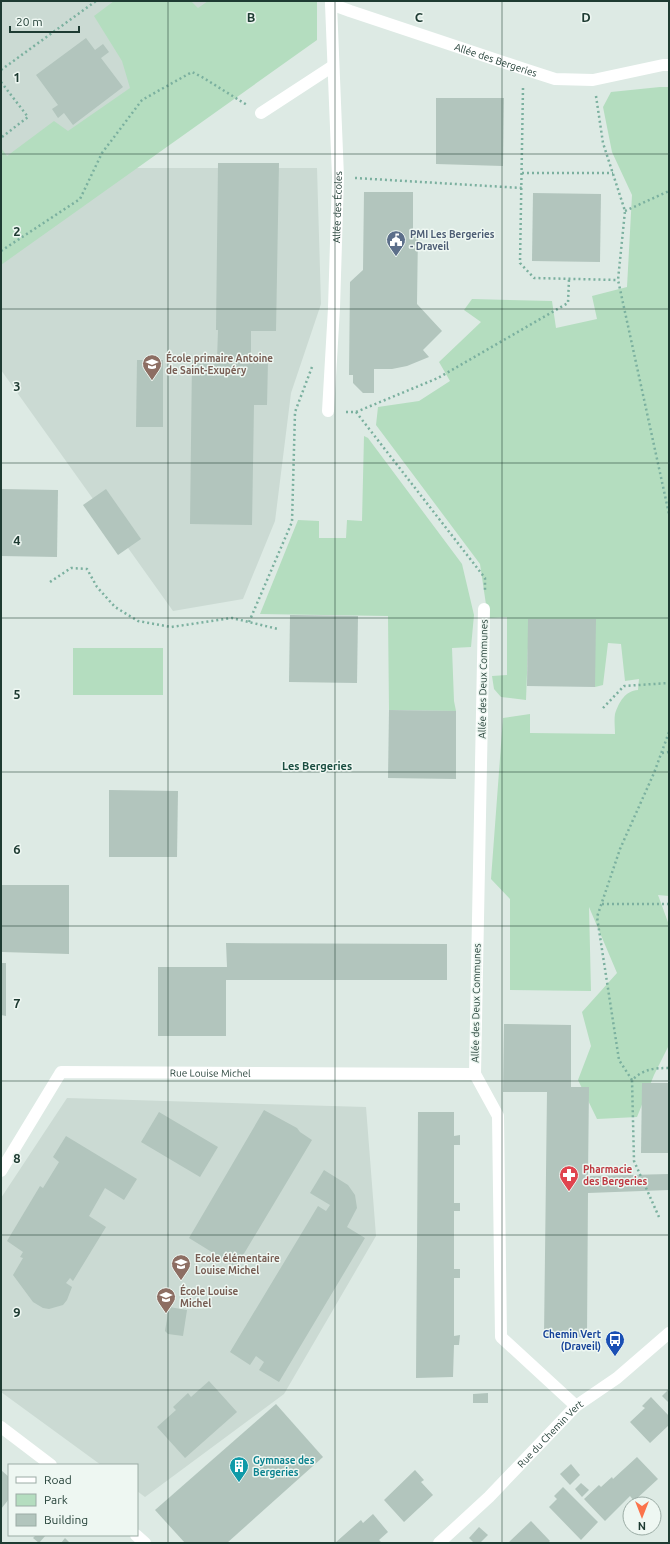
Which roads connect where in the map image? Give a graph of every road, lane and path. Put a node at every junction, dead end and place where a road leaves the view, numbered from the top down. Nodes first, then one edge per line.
1 (96, 1) edge
2 (331, 3) edge
3 (669, 65) edge
4 (333, 66) junction
5 (524, 69) junction
6 (1, 70) edge
7 (593, 80) junction
8 (1, 82) edge
9 (261, 113) joint
10 (2, 137) dead end
11 (522, 172) junction
12 (613, 173) junction
13 (338, 178) junction
14 (522, 188) junction
15 (669, 191) edge
16 (625, 212) junction
17 (1, 251) edge
18 (569, 279) junction
19 (618, 280) junction
20 (314, 360) dead end
21 (328, 411) joint
22 (356, 412) junction
23 (669, 514) edge
24 (50, 582) dead end
25 (484, 609) joint
26 (249, 622) junction
27 (278, 629) dead end
28 (669, 683) edge
29 (603, 708) dead end
30 (669, 732) edge
31 (669, 752) edge
32 (661, 754) junction
33 (602, 904) junction
34 (669, 904) edge
35 (669, 1068) edge
36 (475, 1074) junction
37 (632, 1080) junction
38 (1, 1171) edge
39 (659, 1217) dead end
40 (669, 1333) edge
41 (576, 1406) junction
42 (1, 1427) edge
43 (50, 1464) edge
44 (137, 1536) edge
45 (145, 1543) edge
46 (439, 1543) edge

1 - 6 path
2 - 4 street, Allée des Écoles
2 - 5 street, Allée des Bergeries
3 - 7 street, Allée des Bergeries
4 - 9 street
4 - 13 street, Allée des Écoles
5 - 7 street, Allée des Bergeries
5 - 11 path
7 - 12 path
8 - 10 path
9 - 17 path
11 - 12 path
11 - 14 path
12 - 16 path
13 - 14 path
13 - 21 street, Allée des Écoles
14 - 18 path
15 - 16 path
16 - 19 path
18 - 19 path
18 - 22 path
19 - 23 path
20 - 26 path
21 - 22 path
22 - 25 path
24 - 26 path
25 - 36 street, Allée des Deux Communes
26 - 27 path
28 - 29 path
30 - 32 path
31 - 32 path
32 - 33 path
33 - 34 path
33 - 37 path
35 - 37 path
36 - 38 street, Rue Louise Michel
36 - 41 street, Allée des Deux Communes
37 - 39 path
40 - 41 street, Rue du Chemin Vert
41 - 46 street, Rue du Chemin Vert
42 - 43 street
44 - 45 street

